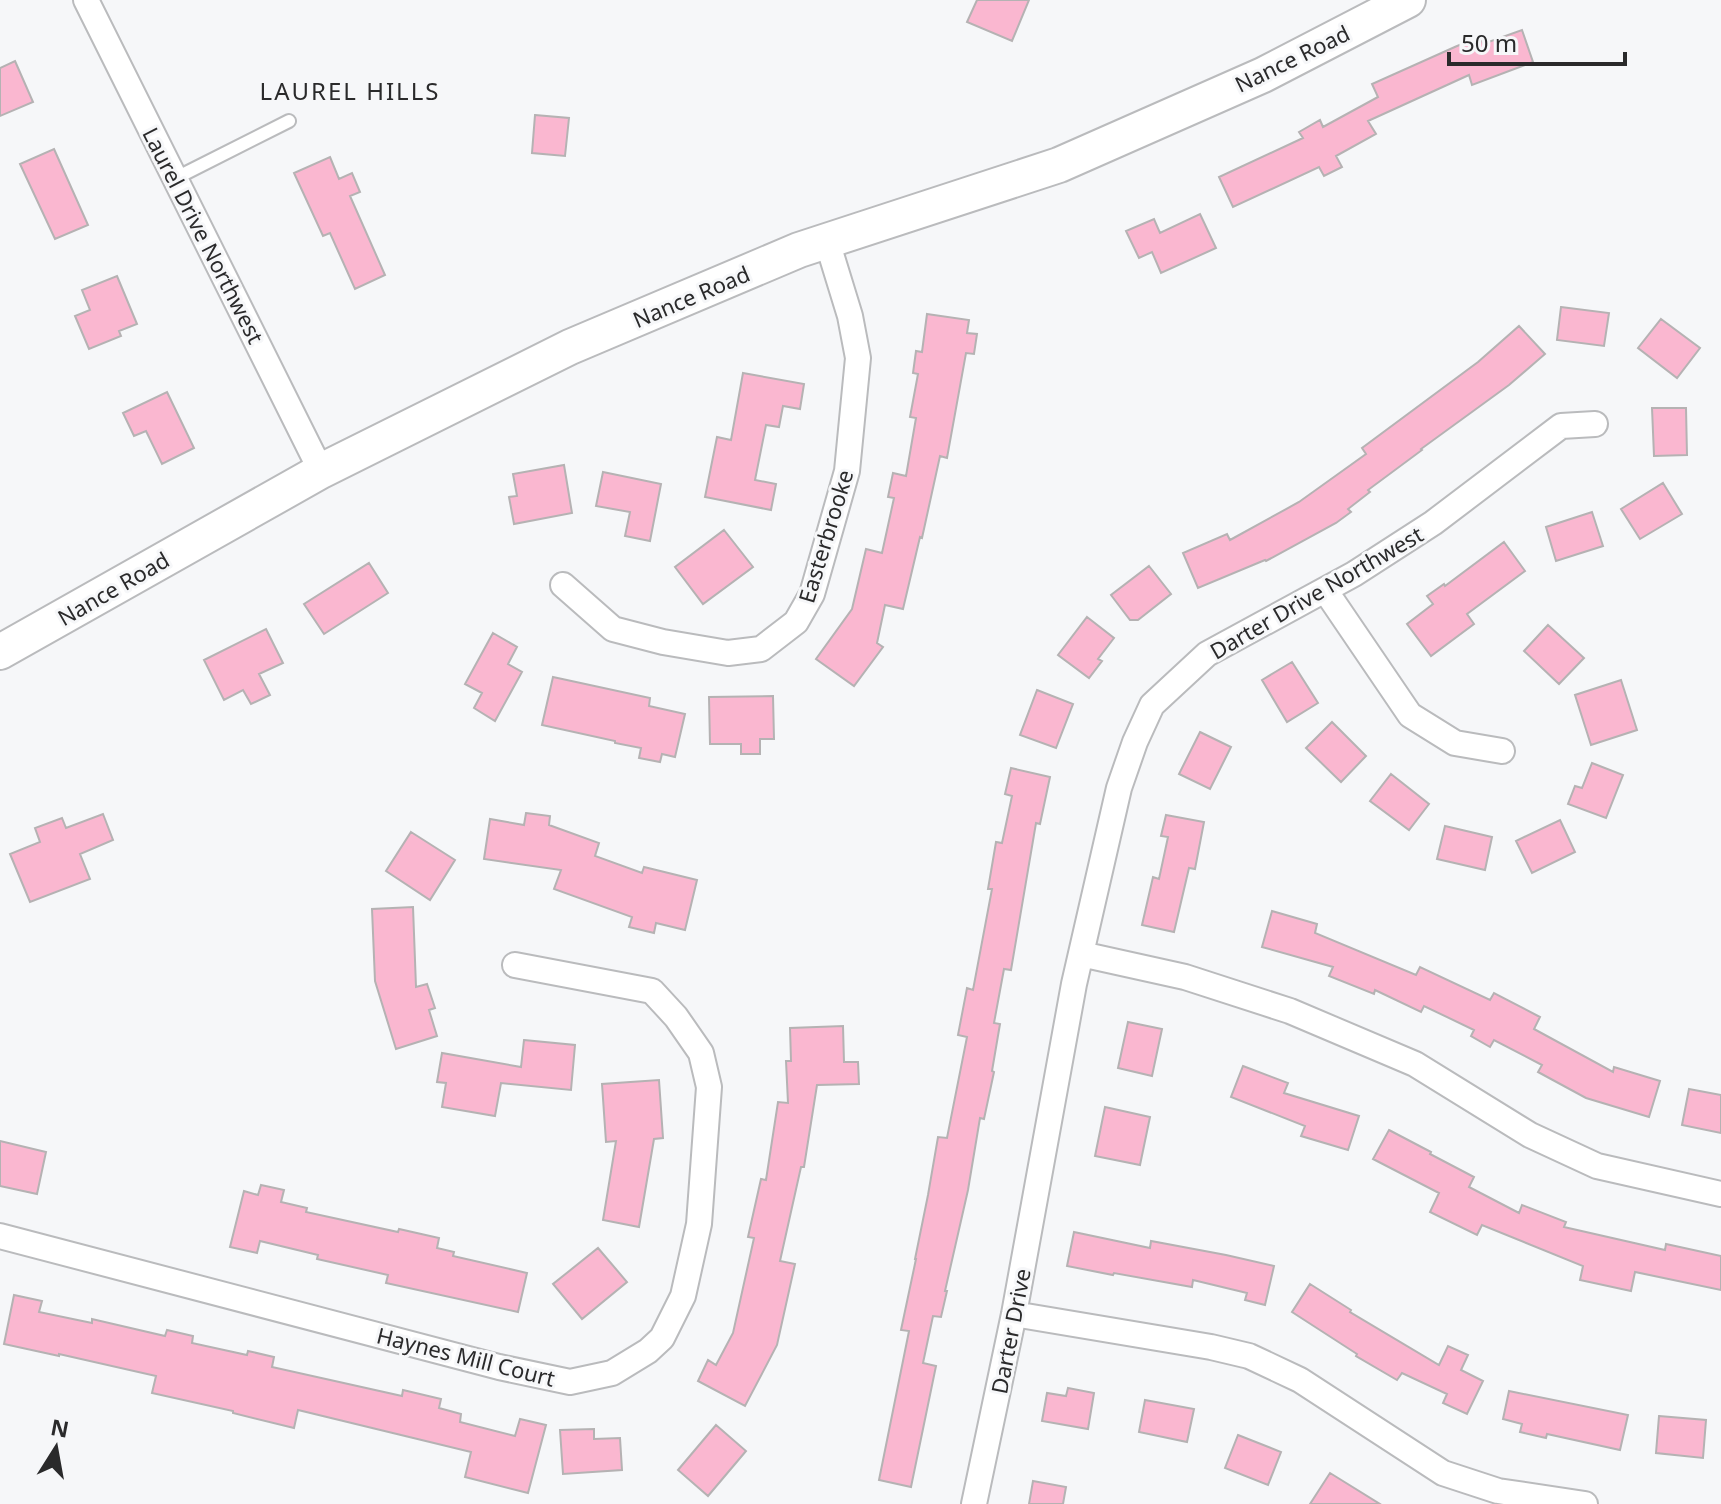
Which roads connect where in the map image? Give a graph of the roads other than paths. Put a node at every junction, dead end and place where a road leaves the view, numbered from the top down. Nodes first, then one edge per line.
1 (86, 0) edge
2 (1408, 0) edge
3 (289, 121) dead end
4 (176, 178) junction
5 (827, 241) junction
6 (1595, 424) dead end
7 (321, 471) junction
8 (563, 585) dead end
9 (1325, 590) junction
10 (0, 652) edge
11 (1502, 751) dead end
12 (1081, 954) junction
13 (515, 965) dead end
14 (1043, 1157) joint
15 (1721, 1194) edge
16 (0, 1236) edge
17 (1014, 1314) junction
18 (1497, 1497) edge
19 (974, 1504) edge
20 (1585, 1504) edge

1 - 4 street, Laurel Drive Northwest
2 - 5 street, Nance Road
3 - 4 lane
4 - 7 street, Laurel Drive Northwest
5 - 7 street, Nance Road
5 - 8 street, Easterbrooke
6 - 9 street, Darter Drive Northwest
7 - 10 street, Nance Road
9 - 11 street
9 - 12 street, Darter Drive Northwest
12 - 14 street, Darter Drive Northwest
12 - 15 street
13 - 16 street, Haynes Mill Court
14 - 17 street, Darter Drive
17 - 18 street
17 - 19 street, Darter Drive
18 - 20 street

